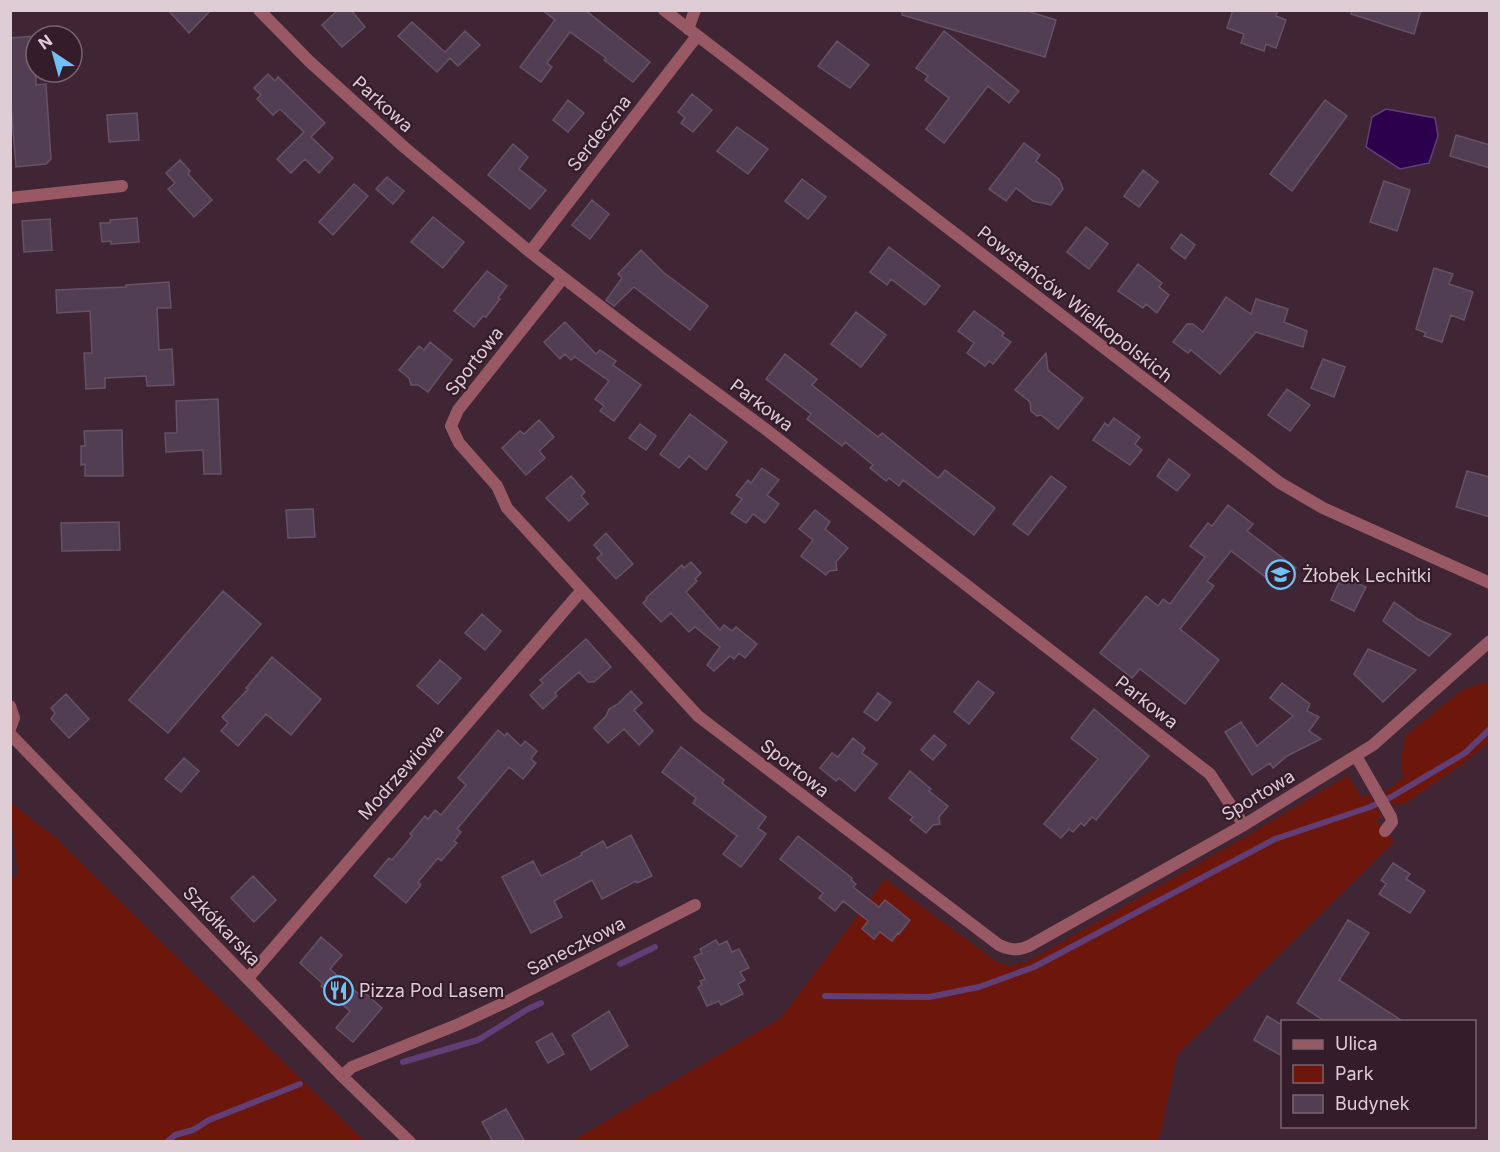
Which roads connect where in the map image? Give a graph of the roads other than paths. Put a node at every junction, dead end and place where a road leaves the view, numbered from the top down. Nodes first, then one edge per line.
1 (259, 10) edge
2 (664, 10) edge
3 (695, 10) edge
4 (693, 32) junction
5 (122, 186) dead end
6 (10, 198) edge
7 (530, 252) junction
8 (563, 278) junction
9 (1490, 583) edge
10 (582, 590) junction
11 (1490, 640) edge
12 (10, 706) edge
13 (10, 729) edge
14 (10, 734) edge
15 (1356, 756) junction
16 (1244, 825) junction
17 (1384, 831) dead end
18 (695, 905) dead end
19 (248, 978) junction
20 (342, 1076) junction
21 (410, 1142) edge

1 - 7 street, Parkowa
2 - 4 street, Powstańców Wielkopolskich
3 - 4 street, Serdeczna
4 - 7 street, Serdeczna
4 - 9 street, Powstańców Wielkopolskich
5 - 6 street
7 - 8 street, Parkowa
8 - 10 street, Sportowa
8 - 16 street, Parkowa
10 - 16 street, Sportowa
10 - 19 street, Modrzewiowa
11 - 15 street, Sportowa
12 - 13 street
14 - 19 street, Szkółkarska
15 - 16 street, Sportowa
15 - 17 street
18 - 20 street, Saneczkowa
19 - 20 street, Szkółkarska
20 - 21 street, Szkółkarska

